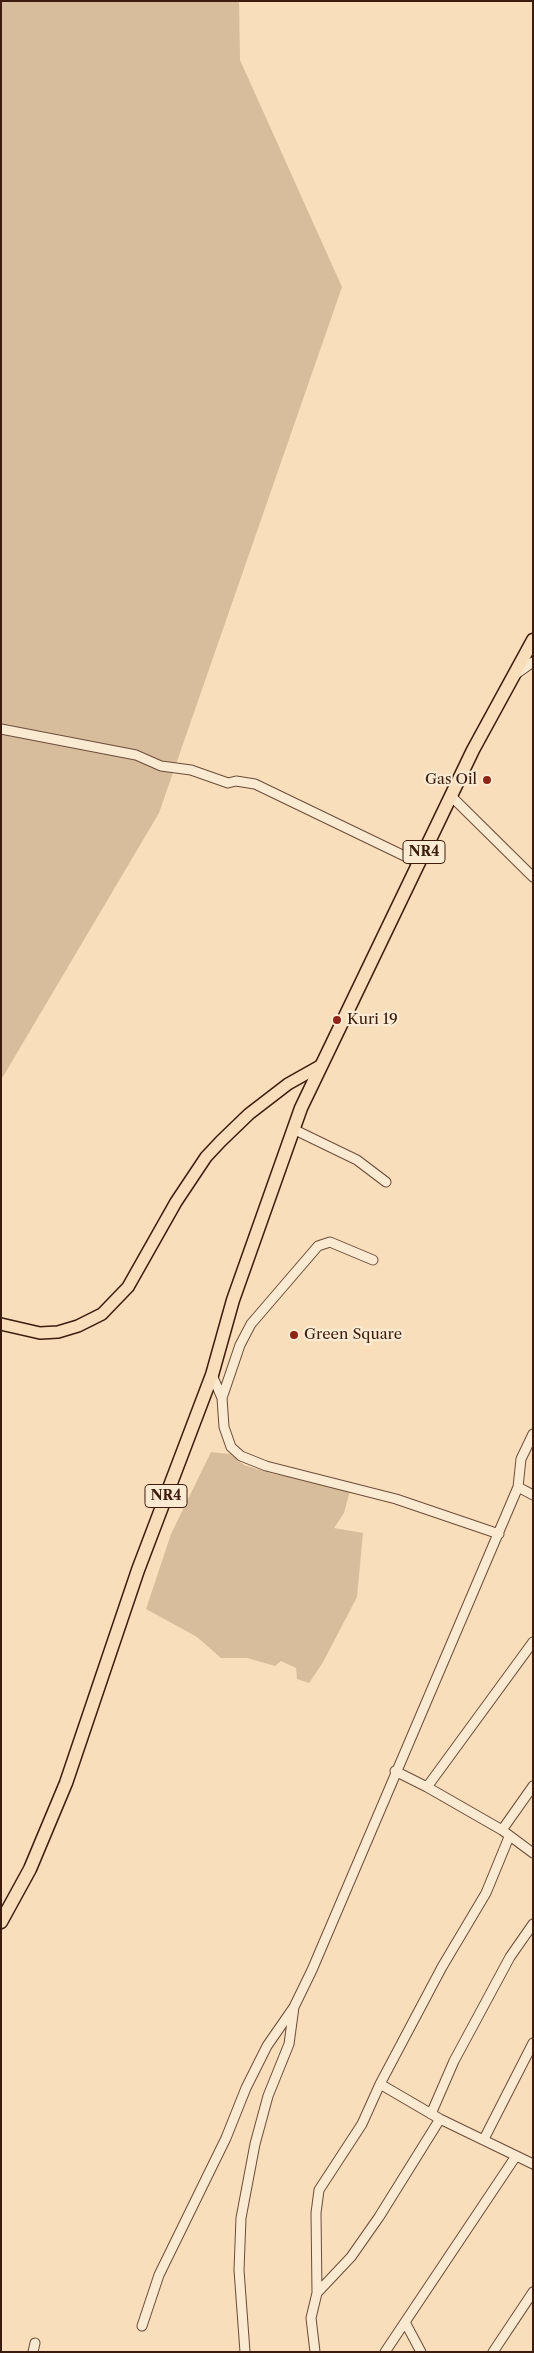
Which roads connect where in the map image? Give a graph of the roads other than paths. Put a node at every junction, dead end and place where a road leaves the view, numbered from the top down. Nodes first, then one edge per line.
1 (533, 640) edge
2 (533, 662) edge
3 (511, 677) junction
4 (1, 729) edge
5 (451, 796) junction
6 (419, 863) junction
7 (533, 877) edge
8 (320, 1066) junction
9 (293, 1129) junction
10 (386, 1182) dead end
11 (373, 1260) dead end
12 (1, 1324) edge
13 (212, 1375) junction
14 (222, 1398) junction
15 (533, 1434) edge
16 (518, 1487) junction
17 (533, 1495) edge
18 (498, 1534) junction
19 (533, 1642) edge
20 (395, 1771) junction
21 (533, 1786) edge
22 (427, 1787) junction
23 (502, 1830) junction
24 (509, 1837) junction
25 (533, 1853) edge
26 (1, 1922) edge
27 (533, 1924) edge
28 (294, 2007) junction
29 (533, 2043) edge
30 (380, 2084) junction
31 (431, 2114) junction
32 (440, 2119) junction
33 (484, 2139) junction
34 (516, 2156) junction
35 (533, 2164) edge
36 (533, 2292) edge
37 (317, 2293) junction
38 (405, 2322) junction
39 (142, 2326) dead end
40 (244, 2352) edge
41 (316, 2352) edge
42 (385, 2352) edge
43 (421, 2352) edge
44 (492, 2352) edge

1 - 3 highway, NR4
2 - 3 street
3 - 5 highway, NR4
4 - 6 street
5 - 6 highway, NR4
5 - 7 street
6 - 8 highway, NR4
8 - 9 highway, NR4
8 - 12 main road
9 - 10 street
9 - 13 highway, NR4
11 - 14 street
13 - 14 street
13 - 26 highway, NR4
14 - 18 street
15 - 16 street
16 - 17 street
16 - 18 street
18 - 20 street
19 - 22 street
20 - 22 street
20 - 28 street
21 - 23 street
22 - 23 street
23 - 24 street
24 - 25 street
24 - 30 street
27 - 31 street
28 - 39 street
28 - 40 street
29 - 33 street
30 - 31 street
30 - 37 street
31 - 32 street
32 - 33 street
32 - 37 street
33 - 34 street
34 - 35 street
34 - 38 street
36 - 44 street
37 - 41 street
38 - 42 street
38 - 43 street

